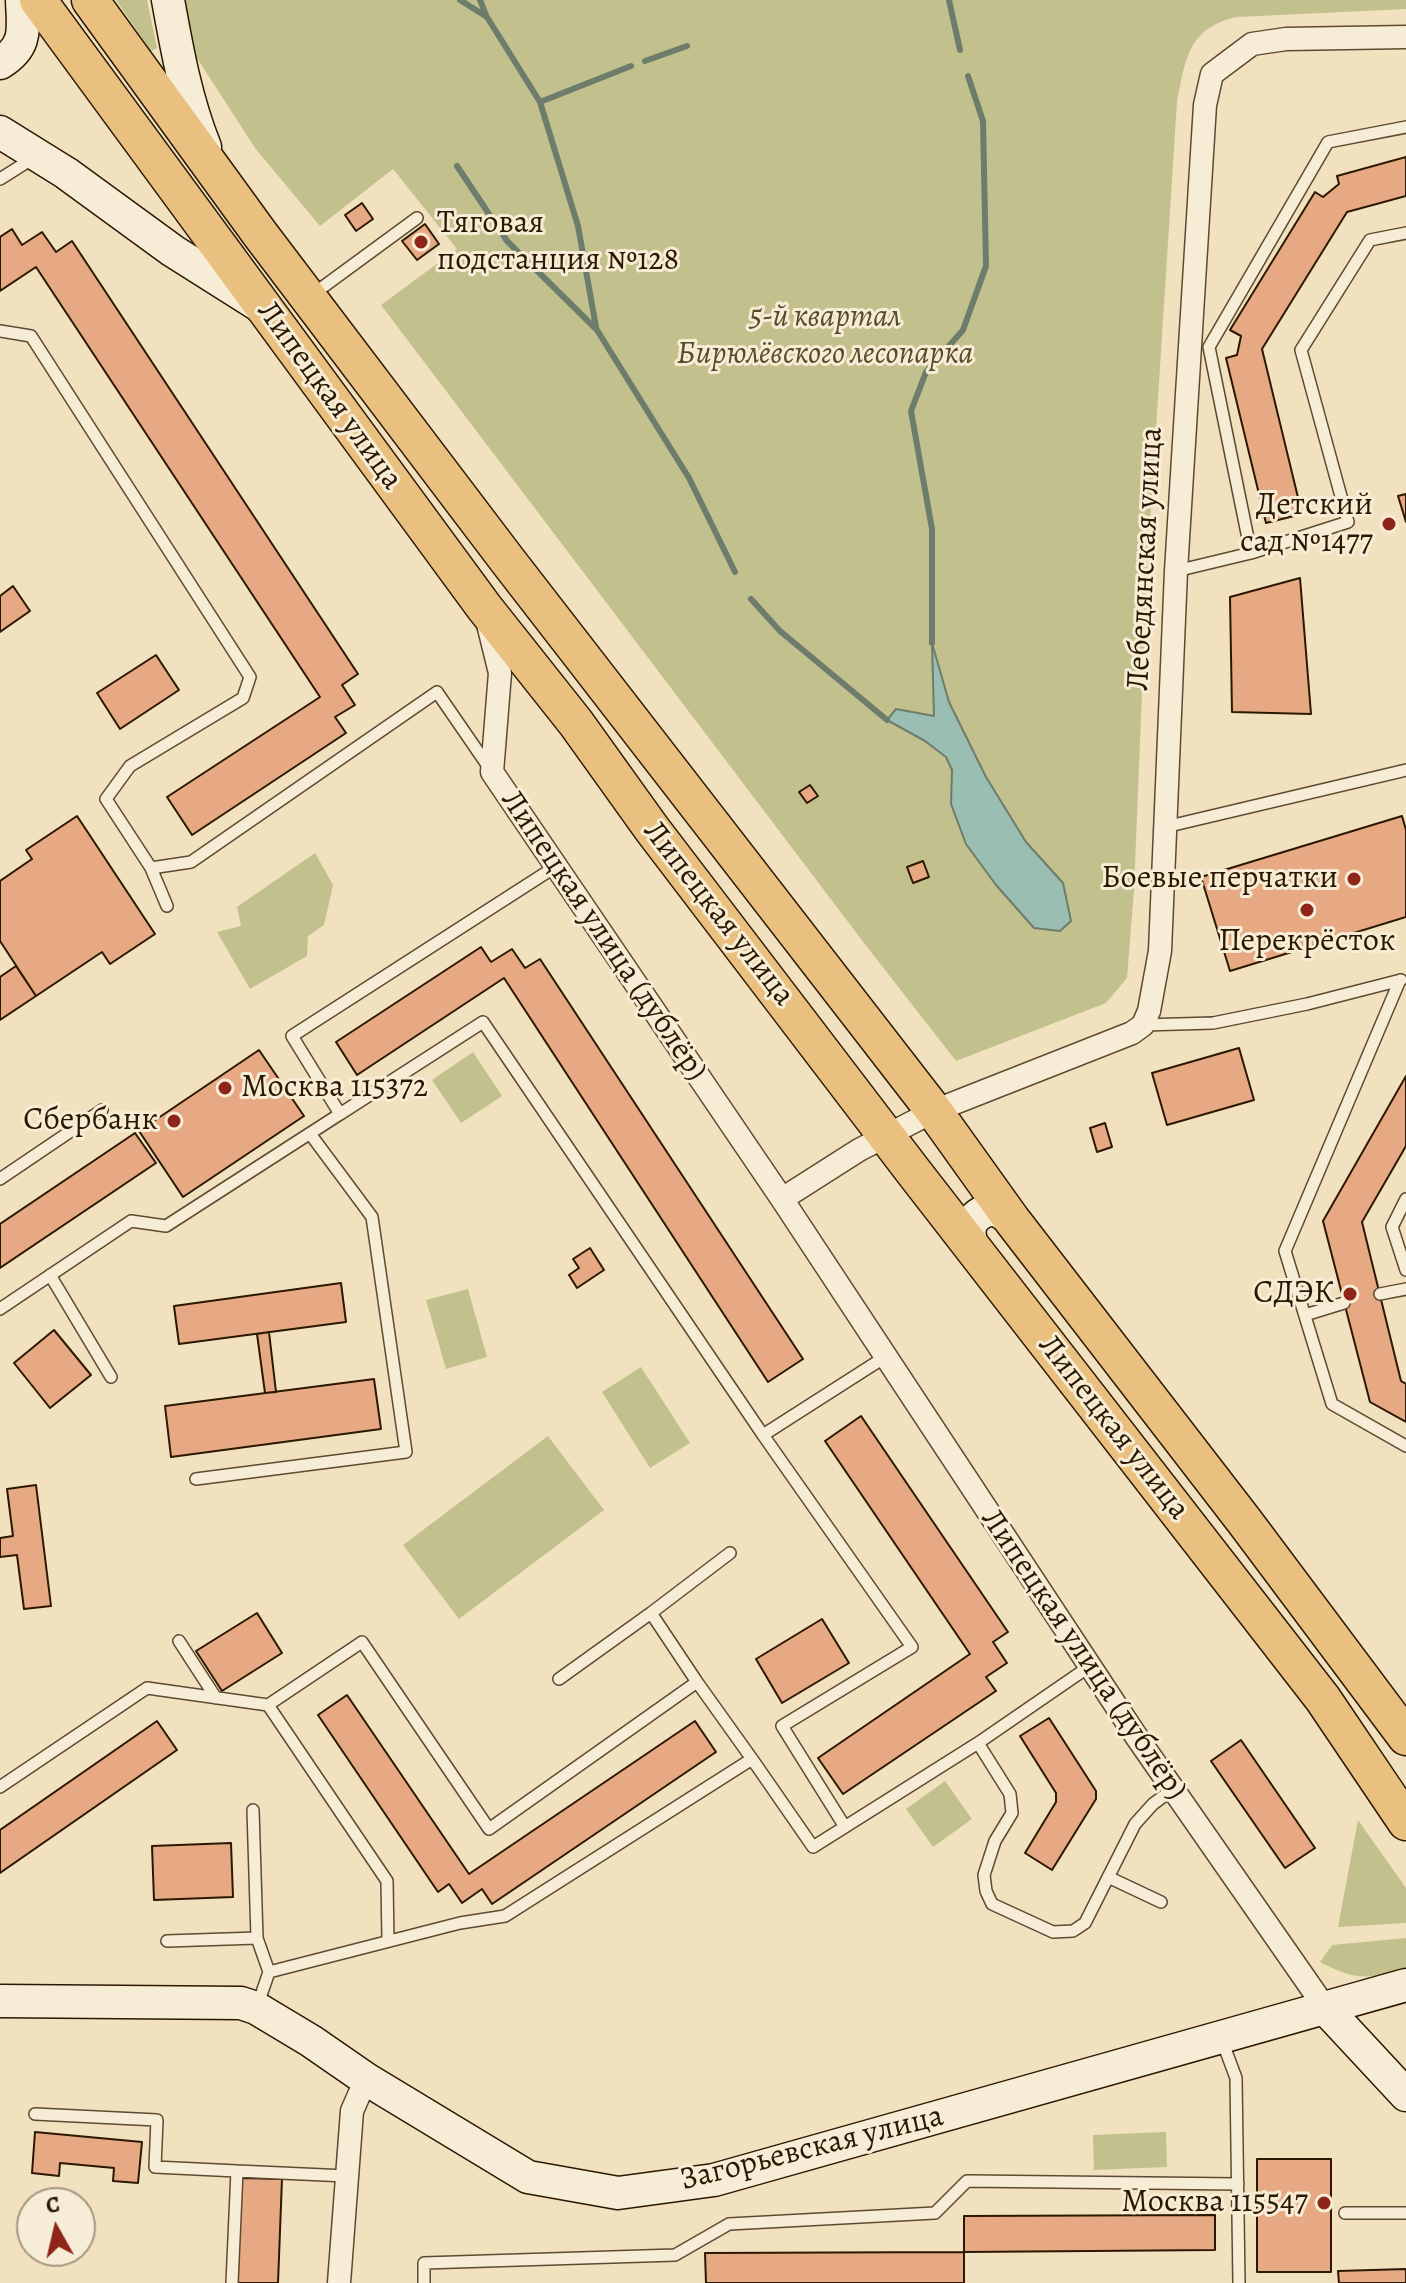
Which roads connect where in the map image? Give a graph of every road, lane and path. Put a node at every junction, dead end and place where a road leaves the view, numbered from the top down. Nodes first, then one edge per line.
1 (22, 0) edge
2 (38, 0) edge
3 (90, 0) edge
4 (168, 0) edge
5 (1406, 37) edge
6 (0, 63) edge
7 (1405, 130) edge
8 (0, 132) edge
9 (33, 154) junction
10 (213, 169) junction
11 (0, 179) edge
12 (417, 218) dead end
13 (1406, 233) edge
14 (308, 297) junction
15 (265, 309) junction
16 (0, 331) edge
17 (1251, 553) junction
18 (1176, 571) junction
19 (484, 607) junction
20 (1406, 770) edge
21 (492, 772) junction
22 (1165, 827) junction
23 (555, 867) junction
24 (151, 868) junction
25 (167, 906) dead end
26 (1403, 979) edge
27 (1143, 1025) junction
28 (102, 1110) dead end
29 (934, 1111) junction
30 (340, 1114) junction
31 (887, 1134) junction
32 (311, 1135) junction
33 (0, 1179) edge
34 (782, 1199) junction
35 (1406, 1199) edge
36 (1012, 1220) junction
37 (974, 1248) junction
38 (1406, 1270) edge
39 (50, 1275) junction
40 (1406, 1289) edge
41 (1380, 1294) dead end
42 (1344, 1303) dead end
43 (0, 1309) edge
44 (1305, 1315) junction
45 (885, 1357) junction
46 (111, 1377) dead end
47 (763, 1435) junction
48 (1406, 1446) edge
49 (196, 1479) dead end
50 (730, 1553) dead end
51 (651, 1613) junction
52 (179, 1641) dead end
53 (1090, 1666) junction
54 (559, 1679) dead end
55 (697, 1682) junction
56 (216, 1698) junction
57 (268, 1705) junction
58 (1406, 1737) edge
59 (978, 1743) junction
60 (752, 1759) junction
61 (0, 1787) edge
62 (1172, 1790) junction
63 (253, 1810) dead end
64 (1406, 1822) edge
65 (845, 1827) junction
66 (1108, 1877) junction
67 (1161, 1902) dead end
68 (257, 1938) junction
69 (167, 1941) dead end
70 (388, 1941) junction
71 (269, 1972) junction
72 (1406, 1985) edge
73 (0, 2001) edge
74 (256, 2008) junction
75 (1326, 2009) junction
76 (1221, 2037) junction
77 (366, 2079) junction
78 (1406, 2095) edge
79 (35, 2114) dead end
80 (237, 2171) junction
81 (346, 2176) junction
82 (1238, 2184) junction
83 (1345, 2213) dead end
84 (1406, 2213) edge
85 (232, 2283) edge
86 (339, 2283) edge
87 (424, 2283) edge
88 (1239, 2283) edge

1 - 6 street
2 - 15 main road, Липецкая улица
3 - 10 main road, Липецкая улица
4 - 10 street
5 - 18 street, Лебедянская улица
7 - 17 lane
8 - 9 street
9 - 11 lane
9 - 15 street
10 - 14 main road, Липецкая улица
12 - 14 lane
13 - 17 lane
14 - 29 main road, Липецкая улица
15 - 19 main road, Липецкая улица
16 - 24 lane
17 - 18 lane
18 - 22 street, Лебедянская улица
19 - 21 street, Липецкая улица (дублёр)
19 - 31 main road, Липецкая улица
20 - 22 lane
21 - 23 street, Липецкая улица (дублёр)
21 - 24 lane
22 - 27 street, Лебедянская улица
23 - 30 lane
23 - 34 street, Липецкая улица (дублёр)
24 - 25 lane
26 - 27 lane
26 - 44 lane
27 - 29 street
28 - 33 lane
29 - 31 street
29 - 36 main road, Липецкая улица
30 - 32 lane
30 - 47 lane
31 - 34 street
31 - 37 main road, Липецкая улица
32 - 39 lane
32 - 49 lane
34 - 45 street, Липецкая улица (дублёр)
35 - 38 lane
36 - 37 street
36 - 58 main road, Липецкая улица
37 - 64 main road, Липецкая улица
39 - 43 lane
39 - 46 lane
40 - 41 lane
42 - 44 lane
44 - 48 lane
45 - 47 lane
45 - 53 street, Липецкая улица (дублёр)
47 - 65 lane
50 - 51 lane
51 - 54 lane
51 - 55 lane
52 - 56 lane
53 - 59 lane
53 - 62 street, Липецкая улица (дублёр)
55 - 57 lane
55 - 60 lane
56 - 57 lane
56 - 61 lane
57 - 70 lane
59 - 65 lane
59 - 66 lane
60 - 65 lane
60 - 70 lane
62 - 66 lane
62 - 75 street, Липецкая улица (дублёр)
63 - 68 lane
66 - 67 lane
68 - 69 lane
68 - 71 lane
70 - 71 lane
71 - 74 lane
72 - 75 street, Загорьевская улица
73 - 74 street, Загорьевская улица
74 - 77 street, Загорьевская улица
75 - 76 street, Загорьевская улица
75 - 78 street, Липецкая улица (дублёр)
76 - 77 street, Загорьевская улица
76 - 82 lane
77 - 81 street
79 - 80 lane
80 - 81 lane
80 - 85 lane
81 - 86 street
82 - 87 lane
82 - 88 lane
83 - 84 lane

